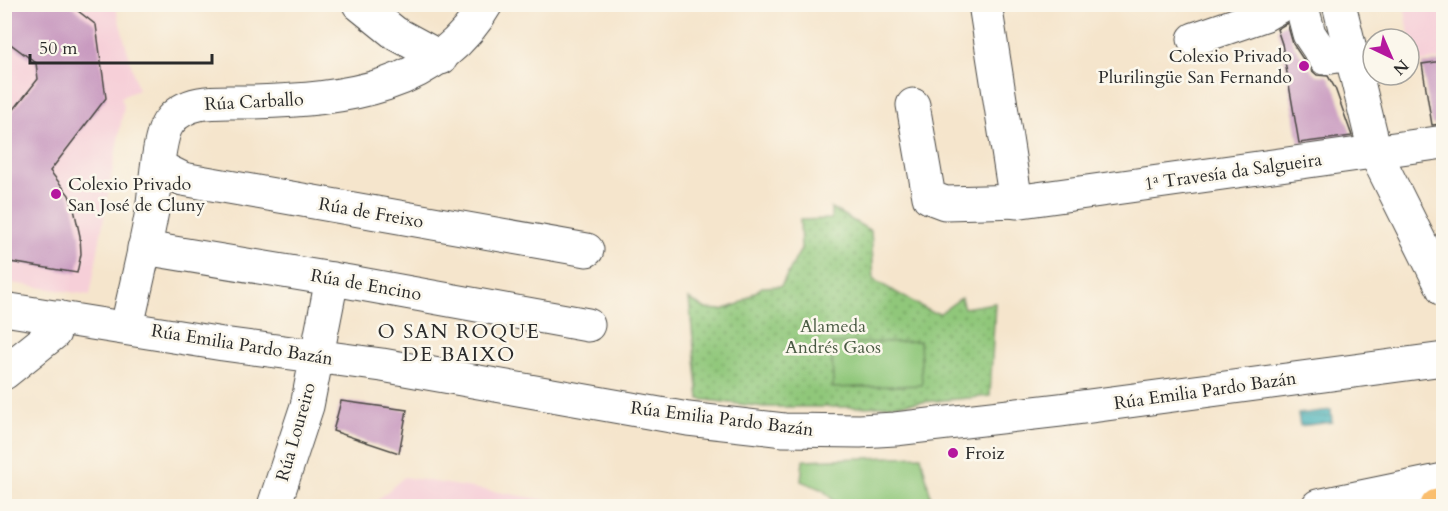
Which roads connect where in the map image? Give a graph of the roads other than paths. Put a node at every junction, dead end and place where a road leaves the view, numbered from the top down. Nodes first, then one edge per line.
1 (359, 4) edge
2 (486, 4) edge
3 (985, 4) edge
4 (1283, 4) edge
5 (1298, 4) edge
6 (1339, 4) edge
7 (1194, 39) dead end
8 (1350, 54) junction
9 (441, 58) junction
10 (913, 105) dead end
11 (1443, 142) edge
12 (1375, 152) junction
13 (159, 167) junction
14 (1019, 202) junction
15 (144, 248) junction
16 (587, 250) dead end
17 (332, 279) junction
18 (1443, 290) edge
19 (4, 309) edge
20 (58, 317) junction
21 (588, 325) dead end
22 (127, 327) junction
23 (316, 357) junction
24 (1443, 359) edge
25 (4, 373) edge
26 (1443, 480) edge
27 (1443, 505) edge
28 (274, 507) edge
29 (1318, 507) edge
30 (1437, 507) edge

1 - 9 street
2 - 9 street, Rúa Carballo
3 - 14 street
4 - 7 street
5 - 8 street
6 - 8 street
8 - 12 street
9 - 13 street, Rúa Carballo
10 - 14 street, 1ª Travesía da Salgueira
11 - 12 street, 1ª Travesía da Salgueira
12 - 14 street, 1ª Travesía da Salgueira
12 - 18 street
13 - 15 street, Rúa Carballo
13 - 16 street, Rúa de Freixo
15 - 17 street, Rúa de Encino
15 - 22 street, Rúa Carballo
17 - 21 street, Rúa de Encino
17 - 23 street, Rúa Loureiro
19 - 20 street, Rúa Emilia Pardo Bazán
20 - 22 street, Rúa Emilia Pardo Bazán
20 - 25 street
22 - 23 street, Rúa Emilia Pardo Bazán
23 - 24 street, Rúa Emilia Pardo Bazán
23 - 28 street, Rúa Loureiro
26 - 29 street
27 - 30 highway

